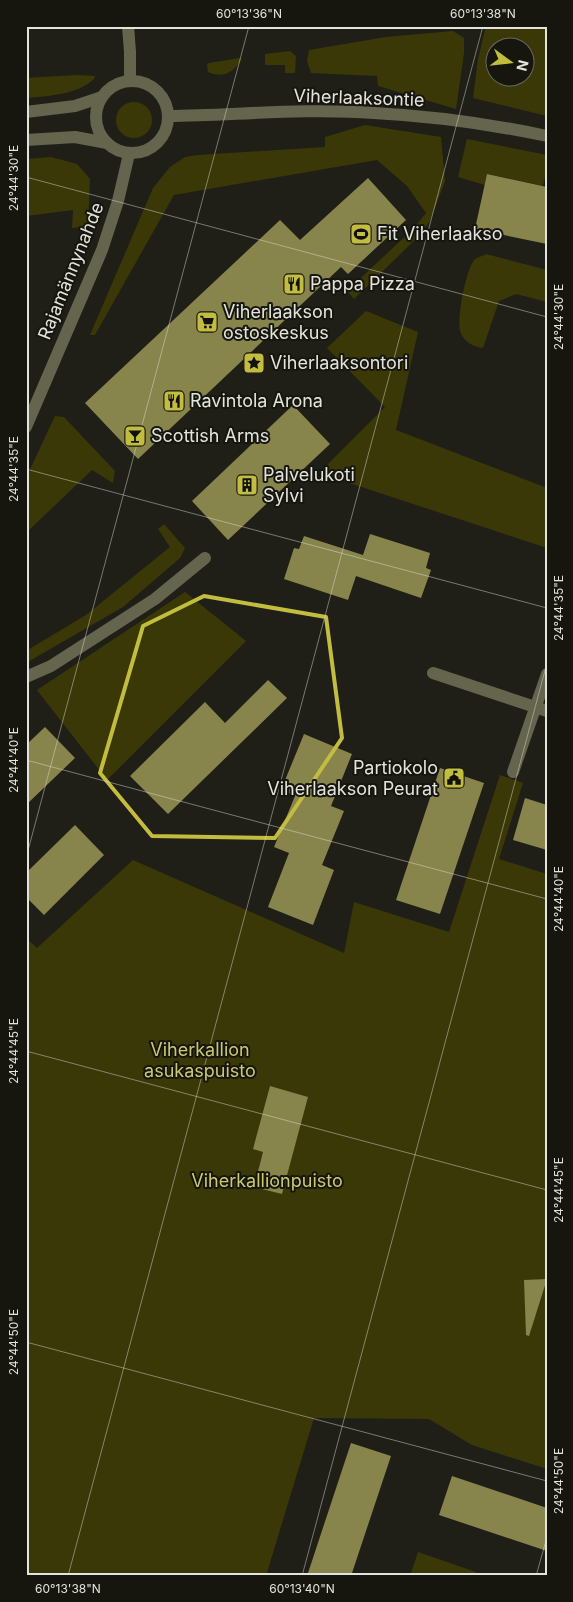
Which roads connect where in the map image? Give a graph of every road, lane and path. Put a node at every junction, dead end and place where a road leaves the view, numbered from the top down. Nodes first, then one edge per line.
1 (128, 26) edge
2 (130, 81) junction
3 (102, 97) junction
4 (26, 112) edge
5 (169, 116) junction
6 (547, 136) edge
7 (26, 140) edge
8 (107, 143) junction
9 (129, 154) junction
10 (26, 427) edge
11 (205, 558) dead end
12 (433, 673) dead end
13 (547, 674) edge
14 (26, 677) edge
15 (541, 709) edge
16 (513, 772) dead end

1 - 2 street
2 - 3 street
2 - 5 street
3 - 4 street
3 - 8 street
5 - 6 street, Viherlaaksontie
5 - 9 street
7 - 8 street
8 - 9 street
9 - 10 street, Rajamännynahde
11 - 14 street
12 - 15 street
13 - 15 street
15 - 16 street

